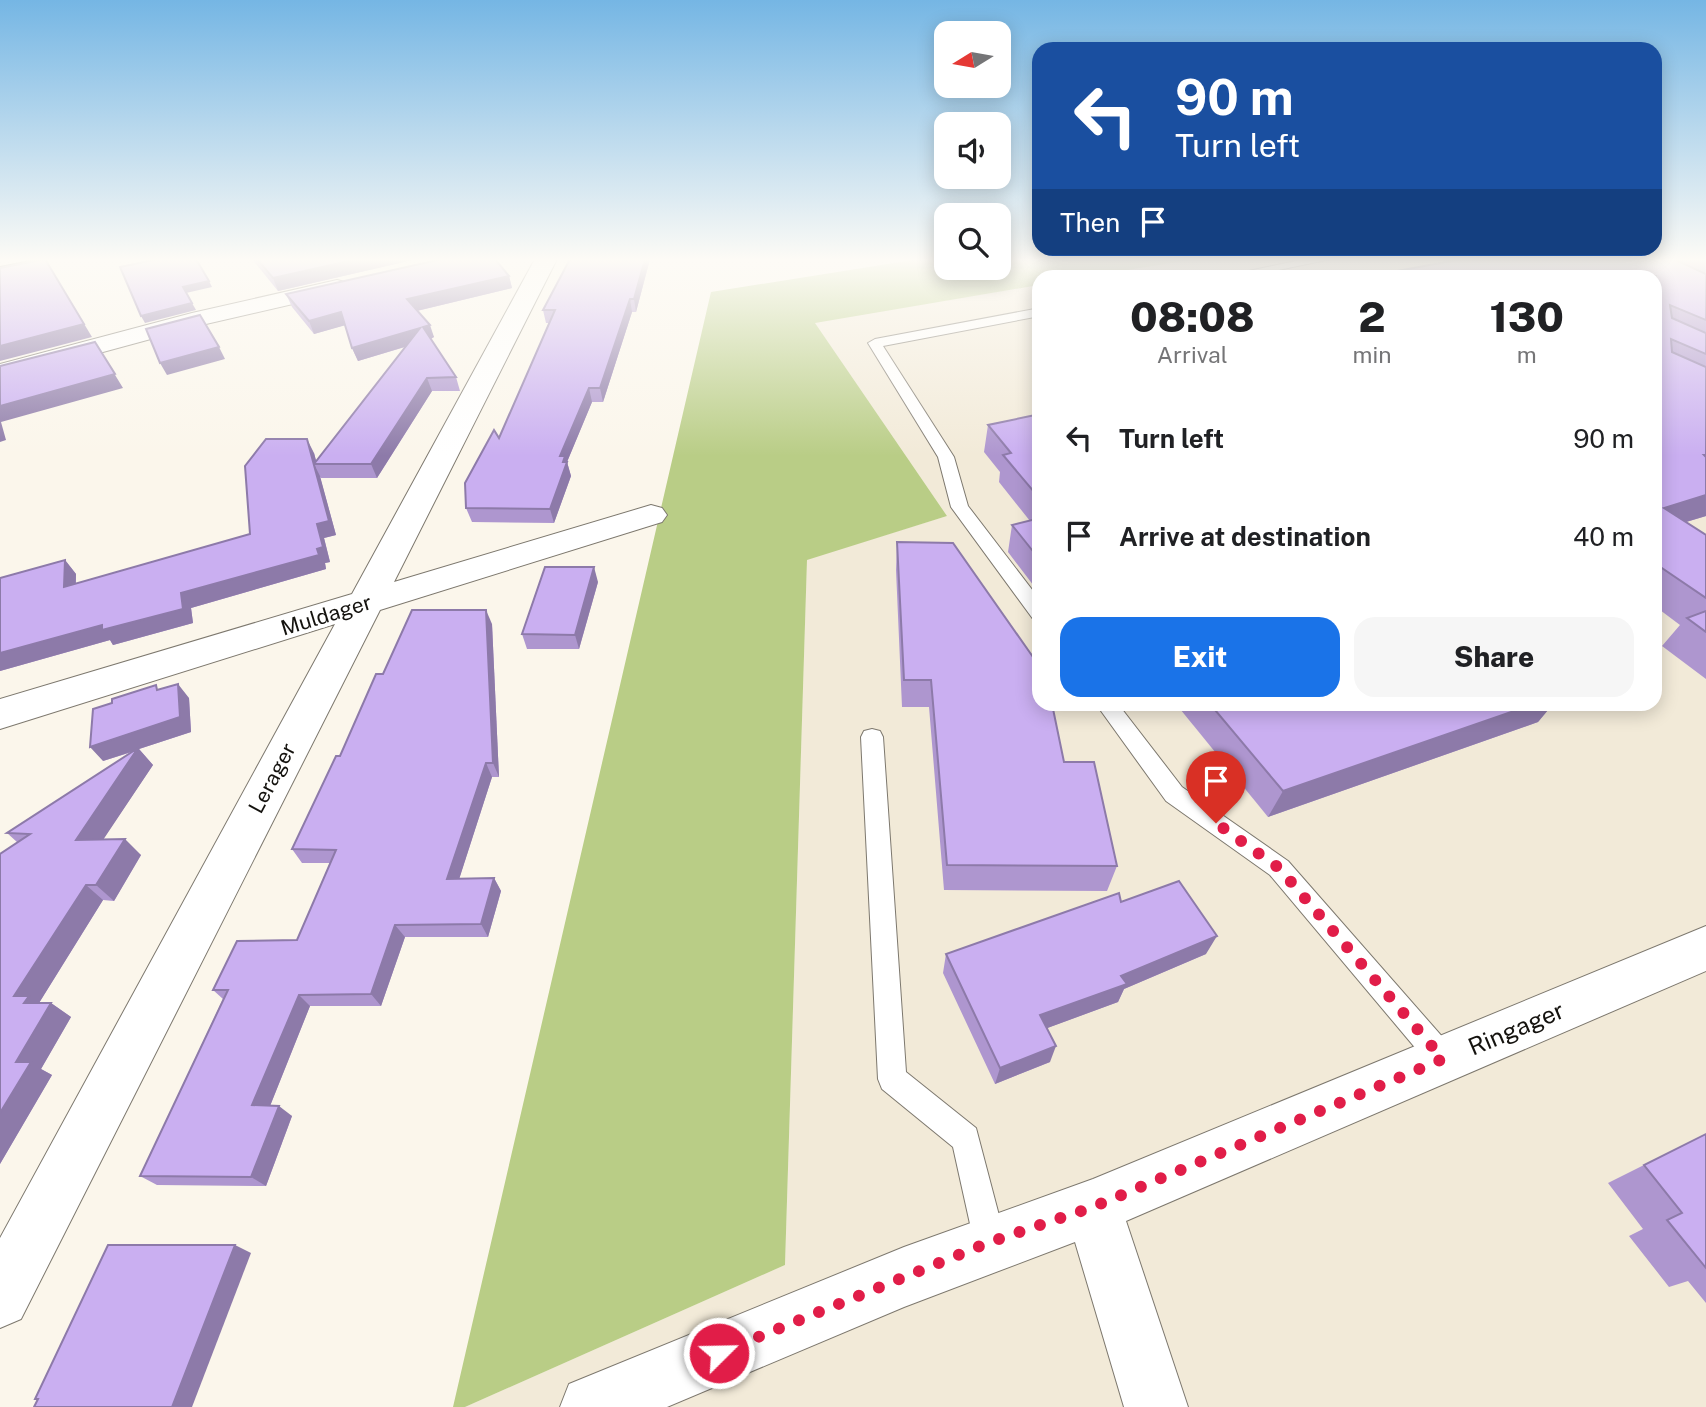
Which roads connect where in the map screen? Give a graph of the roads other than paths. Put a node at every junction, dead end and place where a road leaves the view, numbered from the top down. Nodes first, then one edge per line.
1 (176, 325) edge
2 (511, 325) edge
3 (973, 325) edge
4 (0, 372) edge
5 (651, 515) dead end
6 (1032, 603) edge
7 (363, 604) junction
8 (1112, 711) edge
9 (0, 714) edge
10 (872, 737) dead end
11 (1706, 947) edge
12 (1443, 1059) junction
13 (1093, 1207) junction
14 (990, 1242) junction
15 (0, 1298) edge
16 (592, 1407) edge
17 (1156, 1407) edge

1 - 4 street
2 - 7 street, Lerager
3 - 6 lane
5 - 7 street, Muldager
7 - 9 street, Muldager
7 - 15 street, Lerager
8 - 12 lane
10 - 14 lane
11 - 12 street, Ringager
12 - 13 street, Ringager
13 - 14 street, Ringager
13 - 17 street
14 - 16 street, Ringager

